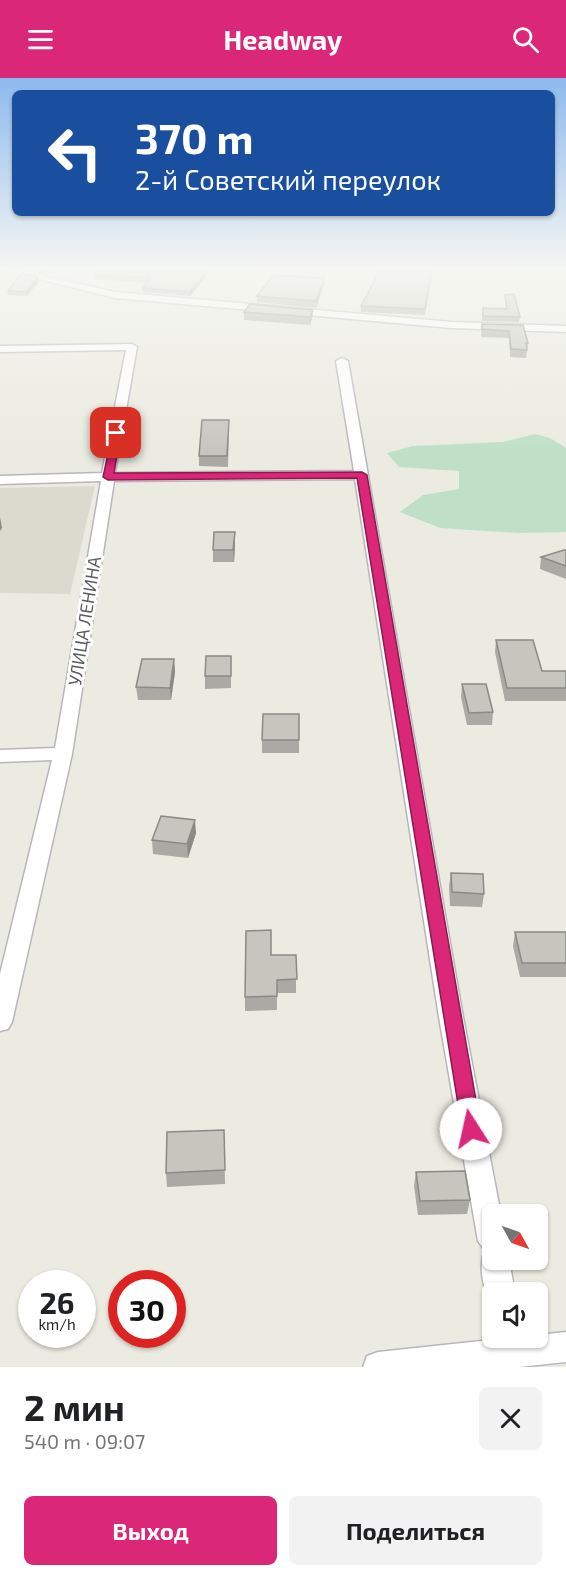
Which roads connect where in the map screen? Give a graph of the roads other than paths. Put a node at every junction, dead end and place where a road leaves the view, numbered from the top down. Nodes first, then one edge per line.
1 (0, 349) edge
2 (342, 361) dead end
3 (362, 475) junction
4 (108, 477) junction
5 (0, 480) edge
6 (63, 754) junction
7 (0, 756) edge
8 (0, 1022) edge
9 (485, 1204) edge
10 (548, 1347) edge
11 (566, 1347) edge
12 (498, 1348) edge
13 (378, 1367) edge

1 - 4 street, УЛИЦА ЛЕНИНА
2 - 3 street
3 - 4 street
3 - 9 street
4 - 5 street
4 - 6 street, УЛИЦА ЛЕНИНА
6 - 7 street
6 - 8 street, УЛИЦА ЛЕНИНА
10 - 11 street
12 - 13 street

